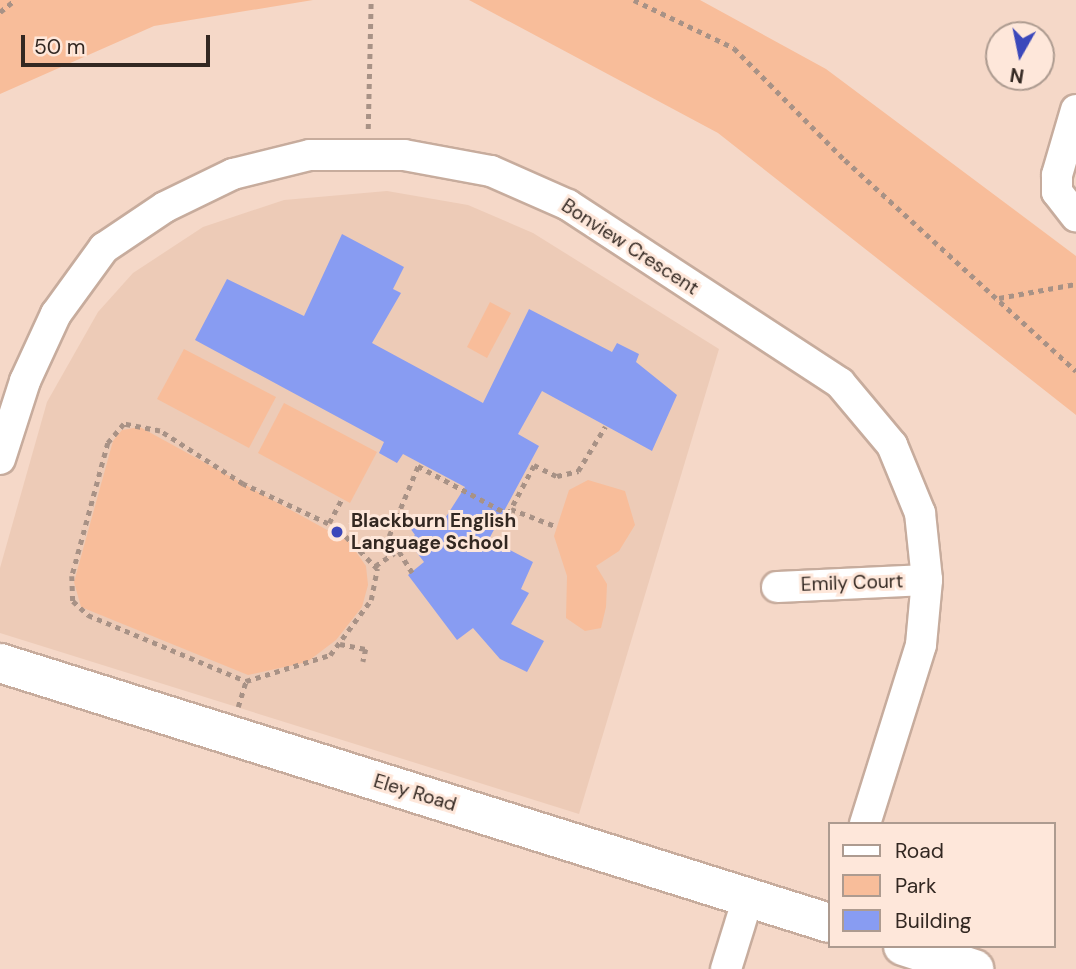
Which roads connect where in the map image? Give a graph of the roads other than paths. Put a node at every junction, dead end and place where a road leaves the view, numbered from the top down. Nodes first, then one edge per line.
1 (1076, 110) edge
2 (1076, 216) edge
3 (0, 459) edge
4 (928, 580) junction
5 (777, 587) dead end
6 (0, 663) edge
7 (866, 822) edge
8 (748, 898) junction
9 (828, 923) edge
10 (909, 948) edge
11 (726, 969) edge
12 (974, 969) edge

1 - 2 street
3 - 4 street, Bonview Crescent
4 - 5 street, Emily Court
4 - 7 street, Bonview Crescent
6 - 8 main road, Eley Road
8 - 9 main road, Eley Road
8 - 11 street
10 - 12 main road

